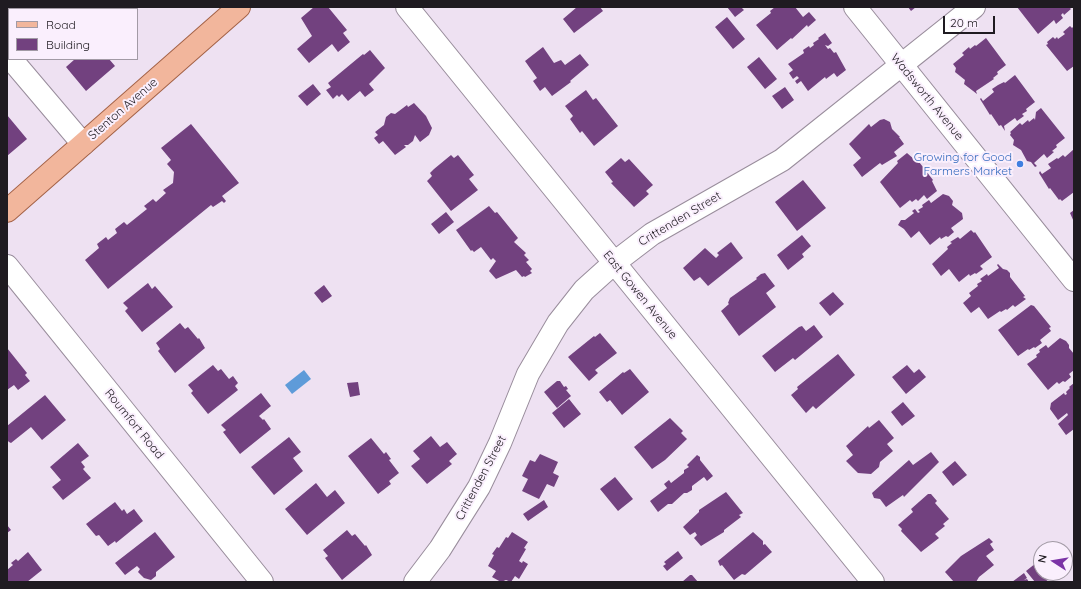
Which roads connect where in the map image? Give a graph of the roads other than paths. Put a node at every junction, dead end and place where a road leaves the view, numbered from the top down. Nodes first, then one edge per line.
1 (239, 7) edge
2 (407, 7) edge
3 (855, 7) edge
4 (974, 7) edge
5 (12, 60) edge
6 (902, 65) junction
7 (83, 144) junction
8 (7, 211) edge
9 (614, 263) junction
10 (7, 266) edge
11 (1074, 280) edge
12 (262, 582) edge
13 (415, 582) edge
14 (873, 582) edge

1 - 7 main road, Stenton Avenue
2 - 9 street, East Gowen Avenue
3 - 6 street, Wadsworth Avenue
4 - 6 street, Crittenden Street
5 - 7 street
6 - 9 street, Crittenden Street
6 - 11 street, Wadsworth Avenue
7 - 8 main road, Stenton Avenue
9 - 13 street, Crittenden Street
9 - 14 street, East Gowen Avenue
10 - 12 street, Roumfort Road

